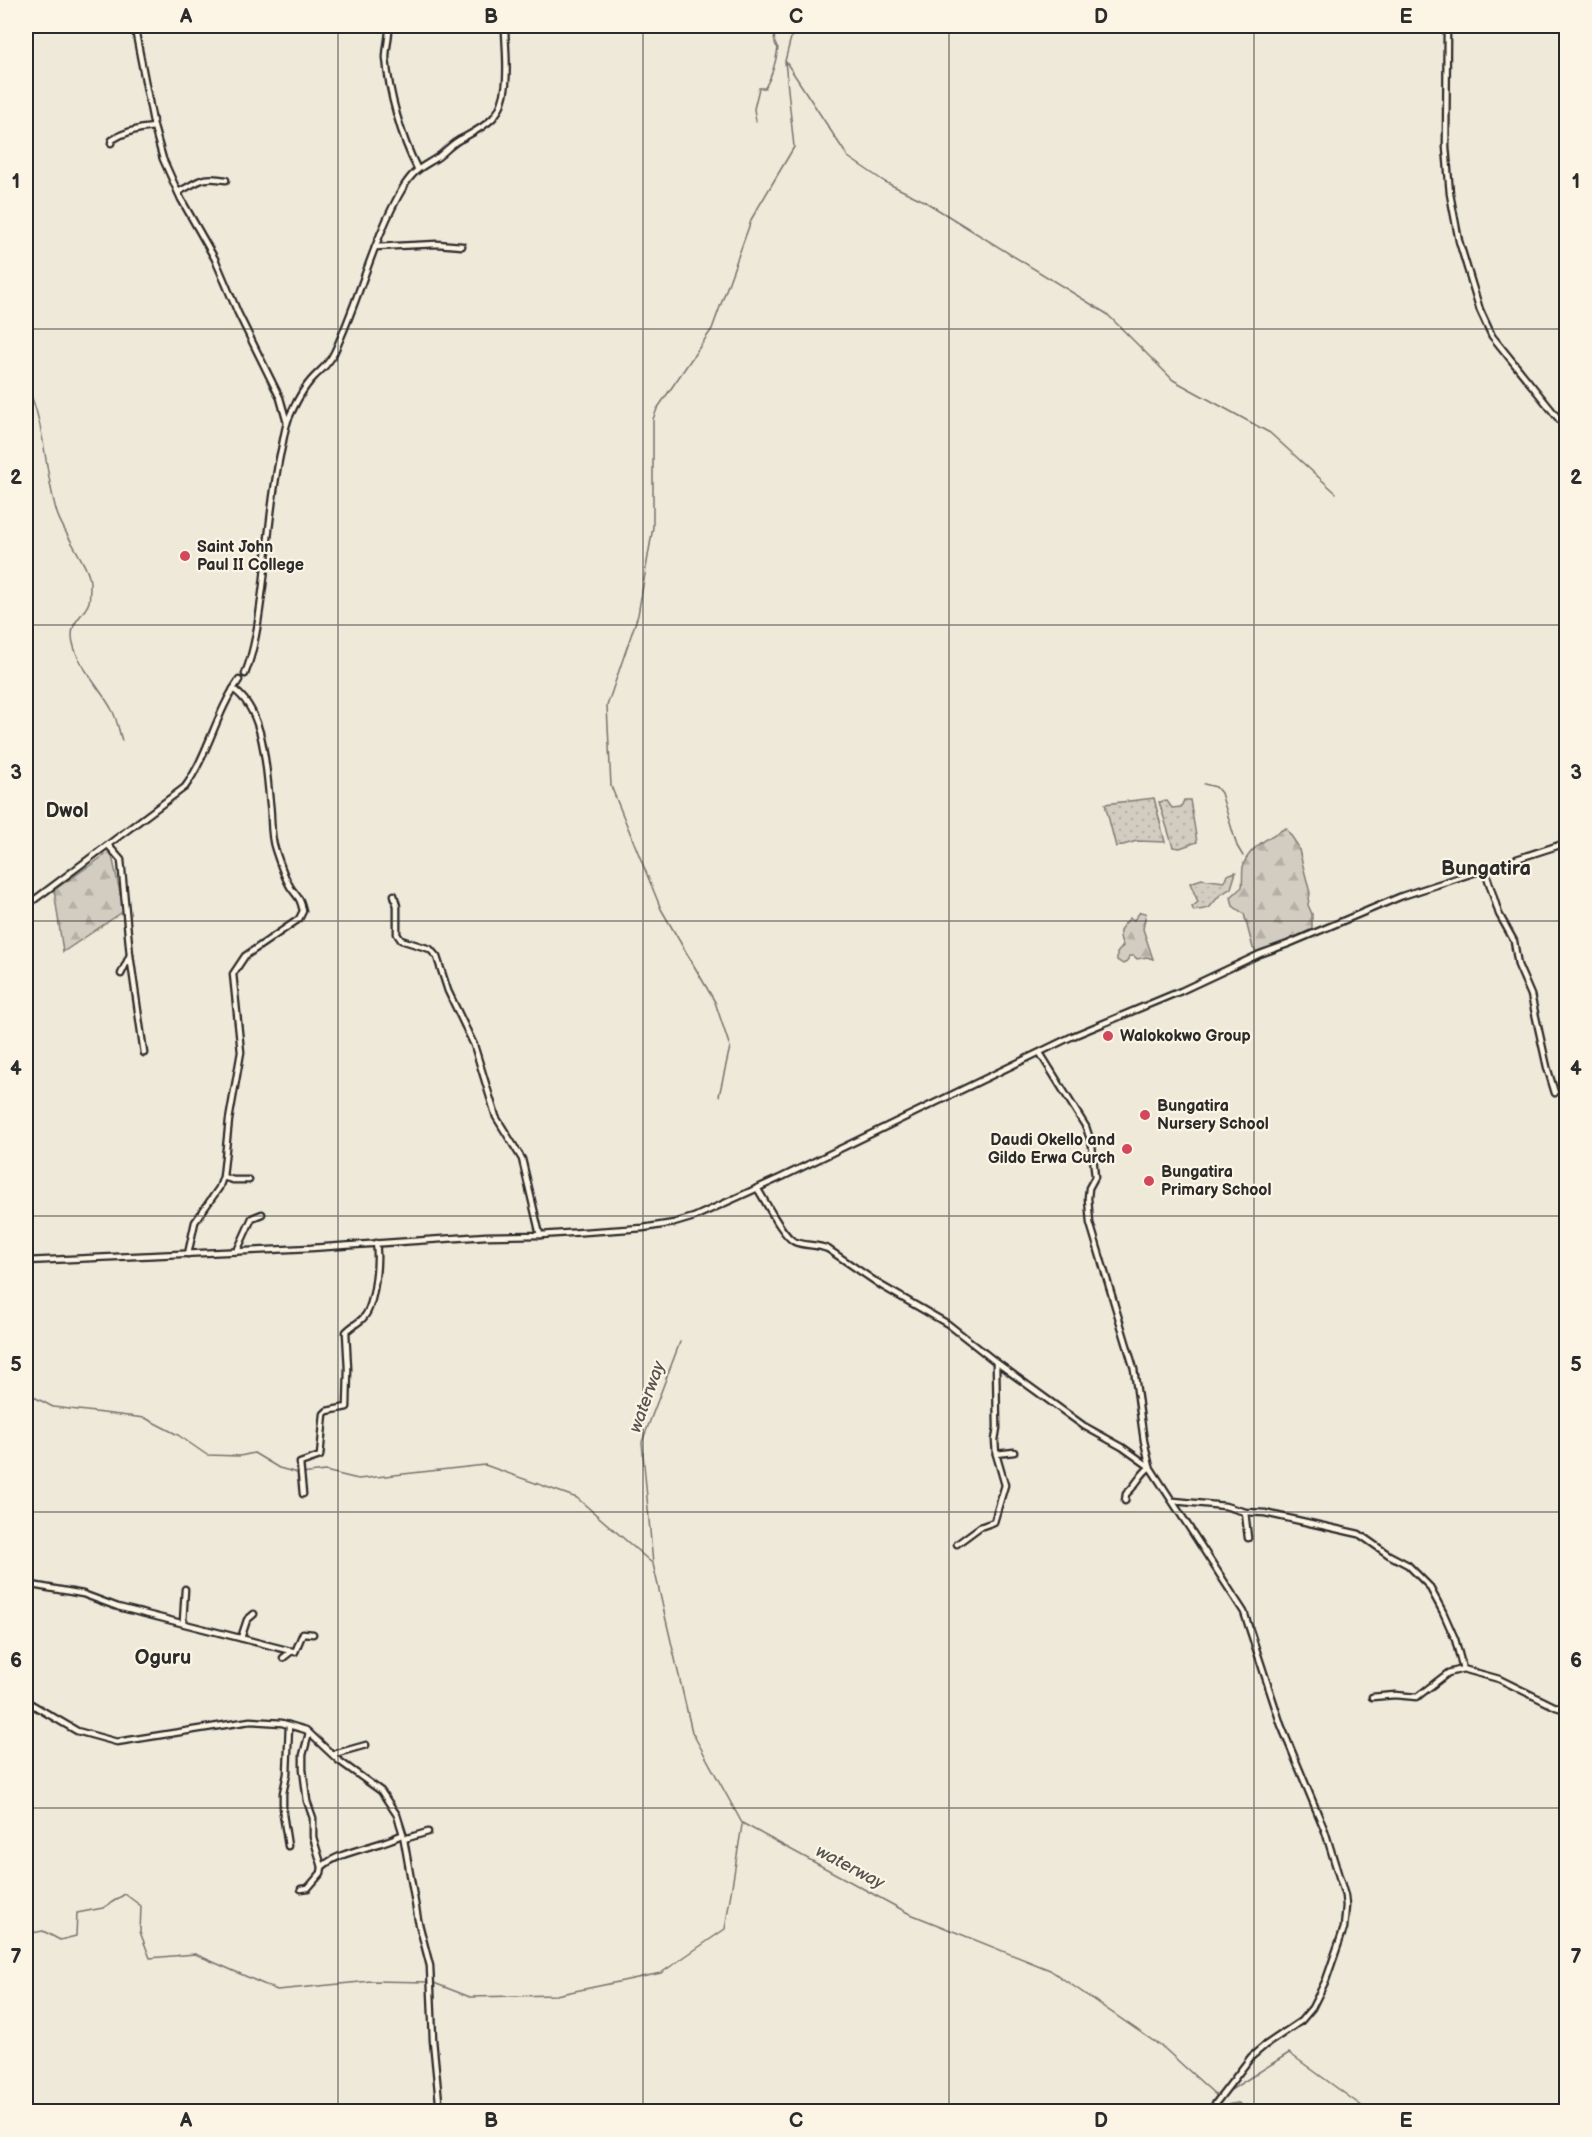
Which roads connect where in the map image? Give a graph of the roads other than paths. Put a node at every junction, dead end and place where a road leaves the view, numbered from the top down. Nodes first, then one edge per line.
1 (389, 26) edge
2 (505, 26) edge
3 (1447, 26) edge
4 (135, 29) dead end
5 (154, 127) junction
6 (111, 143) dead end
7 (417, 168) junction
8 (226, 180) dead end
9 (178, 192) junction
10 (462, 246) dead end
11 (375, 247) junction
12 (287, 423) junction
13 (1566, 428) edge
14 (245, 674) dead end
15 (239, 680) dead end
16 (233, 689) junction
17 (1566, 843) edge
18 (108, 845) junction
19 (1485, 870) junction
20 (394, 895) dead end
21 (26, 906) edge
22 (130, 955) junction
23 (121, 974) dead end
24 (144, 1053) dead end
25 (1040, 1053) junction
26 (1555, 1093) dead end
27 (223, 1177) junction
28 (249, 1180) dead end
29 (758, 1188) junction
30 (262, 1214) dead end
31 (540, 1235) junction
32 (376, 1243) junction
33 (237, 1251) junction
34 (188, 1254) junction
35 (26, 1261) edge
36 (996, 1362) junction
37 (1014, 1452) dead end
38 (996, 1454) junction
39 (1150, 1467) junction
40 (303, 1494) dead end
41 (1125, 1501) dead end
42 (1174, 1501) junction
43 (1245, 1512) junction
44 (1248, 1538) dead end
45 (957, 1544) dead end
46 (26, 1584) edge
47 (185, 1589) dead end
48 (254, 1614) dead end
49 (183, 1622) junction
50 (313, 1634) dead end
51 (242, 1638) junction
52 (292, 1651) junction
53 (283, 1658) dead end
54 (1462, 1669) junction
55 (1372, 1697) dead end
56 (26, 1701) edge
57 (1566, 1710) edge
58 (289, 1725) junction
59 (309, 1733) junction
60 (366, 1745) dead end
61 (334, 1754) junction
62 (428, 1832) dead end
63 (403, 1836) junction
64 (288, 1846) dead end
65 (322, 1867) junction
66 (301, 1889) dead end
67 (440, 2112) edge
68 (1209, 2112) edge

1 - 7 street
2 - 7 street
3 - 13 street
4 - 5 street
5 - 6 street
5 - 9 street
7 - 11 street
8 - 9 street
9 - 12 street
10 - 11 street
11 - 12 street
12 - 14 street
15 - 16 street
16 - 18 street
16 - 27 street
17 - 19 street
18 - 21 street
18 - 22 street
19 - 25 street
19 - 26 street
20 - 31 street
22 - 23 street
22 - 24 street
25 - 29 street
25 - 39 street
27 - 28 street
27 - 34 street
29 - 31 street
29 - 36 street
30 - 33 street
31 - 32 street
32 - 33 street
32 - 40 street
33 - 34 street
34 - 35 street
36 - 38 street
36 - 39 street
37 - 38 street
38 - 45 street
39 - 41 street
39 - 42 street
42 - 43 street
42 - 68 street
43 - 44 street
43 - 54 street
46 - 49 street
47 - 49 street
48 - 51 street
49 - 51 street
50 - 52 street
51 - 52 street
52 - 53 street
54 - 55 street
54 - 57 street
56 - 58 street
58 - 59 street
58 - 64 street
59 - 61 street
59 - 65 street
60 - 61 street
61 - 63 street
62 - 63 street
63 - 65 street
63 - 67 street
65 - 66 street

